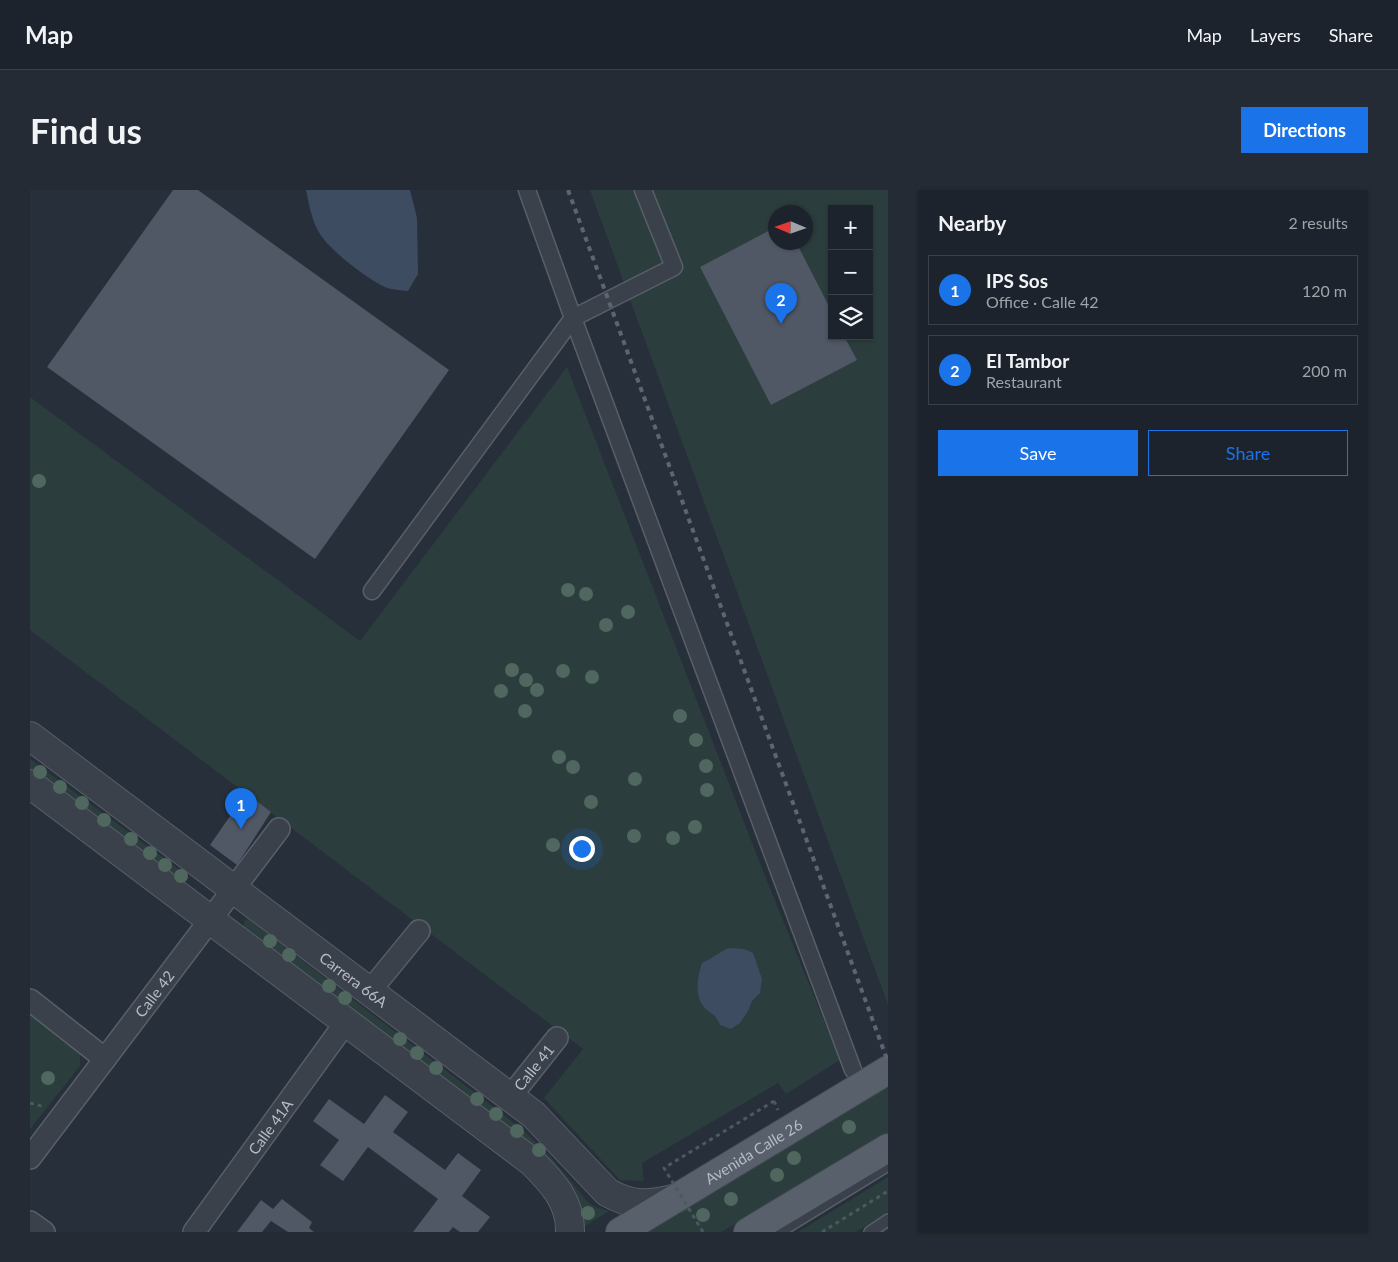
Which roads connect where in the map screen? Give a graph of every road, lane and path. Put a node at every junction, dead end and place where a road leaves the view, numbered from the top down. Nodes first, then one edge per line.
1 (527, 190) edge
2 (643, 190) edge
3 (573, 318) junction
4 (372, 591) dead end
5 (30, 736) edge
6 (30, 784) edge
7 (279, 829) dead end
8 (233, 889) junction
9 (210, 919) junction
10 (419, 931) dead end
11 (369, 992) junction
12 (30, 1000) edge
13 (346, 1022) junction
14 (557, 1038) dead end
15 (105, 1059) junction
16 (853, 1070) dead end
17 (888, 1070) edge
18 (510, 1097) junction
19 (30, 1103) edge
20 (50, 1109) dead end
21 (780, 1113) dead end
22 (888, 1148) edge
23 (30, 1158) edge
24 (888, 1164) edge
25 (888, 1191) edge
26 (677, 1198) junction
27 (888, 1220) edge
28 (30, 1222) edge
29 (44, 1232) edge
30 (194, 1232) edge
31 (570, 1232) edge
32 (620, 1232) edge
33 (703, 1232) edge
34 (748, 1232) edge
35 (779, 1232) edge
36 (822, 1232) edge
37 (870, 1232) edge

1 - 3 street
2 - 3 street
3 - 4 street
3 - 16 street
5 - 8 street, Carrera 66A
6 - 9 street
7 - 8 street, Calle 42
8 - 9 street, Calle 42
8 - 11 street, Carrera 66A
9 - 13 street
9 - 15 street, Calle 42
10 - 11 street
11 - 18 street, Carrera 66A
12 - 15 street
13 - 30 street, Calle 41A
13 - 31 street
14 - 18 street, Calle 41
15 - 23 street, Calle 42
17 - 26 main road, Avenida Calle 26
18 - 26 street, Carrera 66A
19 - 20 path
21 - 33 path, bridge
22 - 34 main road
24 - 35 lane
25 - 36 path
26 - 32 main road, Avenida Calle 26
27 - 37 lane
28 - 29 street

